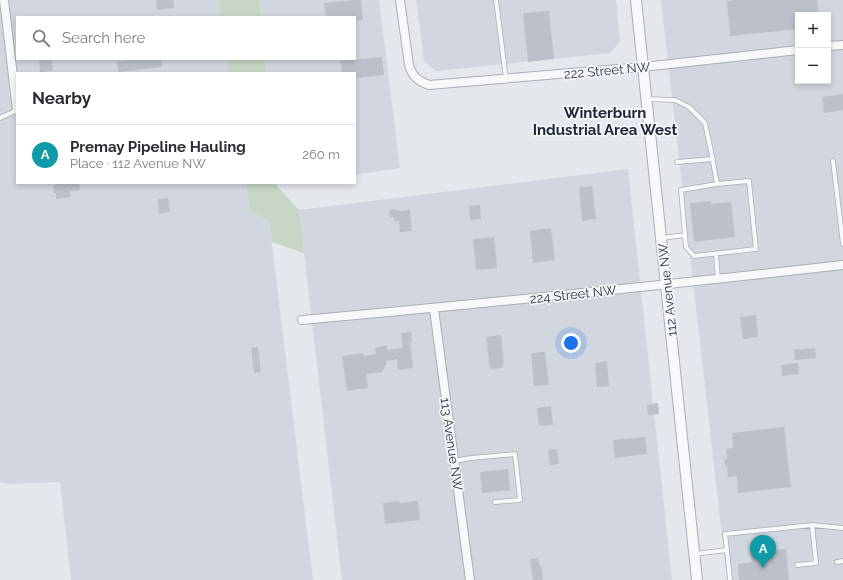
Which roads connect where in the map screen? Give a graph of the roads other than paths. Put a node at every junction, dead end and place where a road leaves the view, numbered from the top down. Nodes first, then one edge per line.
1 (4, 0) edge
2 (400, 0) edge
3 (496, 0) edge
4 (636, 0) edge
5 (843, 45) edge
6 (831, 46) edge
7 (795, 50) edge
8 (643, 67) junction
9 (506, 79) junction
10 (646, 99) junction
11 (16, 102) edge
12 (16, 110) edge
13 (0, 118) edge
14 (713, 159) junction
15 (677, 162) dead end
16 (833, 162) dead end
17 (717, 184) junction
18 (686, 235) junction
19 (661, 238) junction
20 (843, 244) edge
21 (716, 254) junction
22 (843, 265) edge
23 (718, 279) junction
24 (666, 285) junction
25 (434, 308) junction
26 (302, 320) dead end
27 (454, 461) junction
28 (495, 502) dead end
29 (812, 524) junction
30 (843, 528) edge
31 (727, 550) junction
32 (694, 554) junction
33 (843, 561) edge
34 (837, 562) dead end
35 (796, 565) dead end
36 (470, 580) edge
37 (697, 580) edge
38 (730, 580) edge

1 - 11 street
2 - 9 street, 222 Street NW
3 - 9 lane
4 - 8 street, 112 Avenue NW
5 - 6 street
7 - 8 street, 222 Street NW
8 - 9 street, 222 Street NW
8 - 10 street, 112 Avenue NW
10 - 14 lane
10 - 19 street, 112 Avenue NW
12 - 13 lane
14 - 15 lane
14 - 17 lane
16 - 20 lane
17 - 18 lane
17 - 21 lane
18 - 19 lane
18 - 21 lane
19 - 24 street, 112 Avenue NW
21 - 23 lane
22 - 23 street, 224 Street NW
23 - 24 street, 224 Street NW
24 - 25 street, 224 Street NW
24 - 32 street, 112 Avenue NW
25 - 26 street, 224 Street NW
25 - 27 street, 113 Avenue NW
27 - 28 lane
27 - 36 street, 113 Avenue NW
29 - 30 lane
29 - 31 lane
29 - 35 lane
31 - 32 lane
31 - 38 lane
32 - 37 street, 112 Avenue NW
33 - 34 lane

